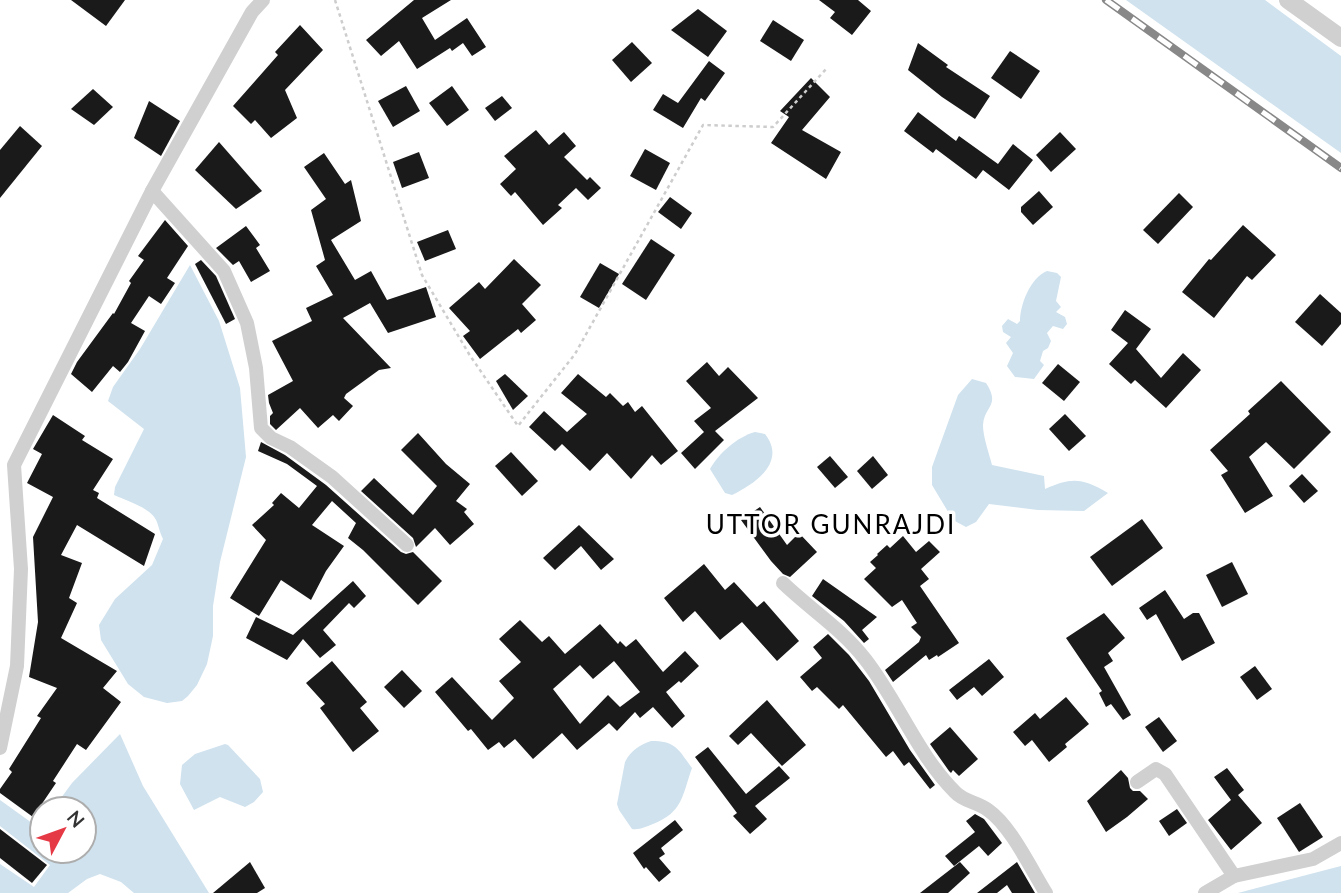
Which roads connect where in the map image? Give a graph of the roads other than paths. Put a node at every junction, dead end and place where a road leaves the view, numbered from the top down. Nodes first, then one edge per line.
1 (262, 0) edge
2 (1288, 0) edge
3 (1341, 38) edge
4 (152, 191) junction
5 (407, 545) dead end
6 (783, 583) dead end
7 (0, 748) edge
8 (1137, 782) dead end
9 (1341, 843) edge
10 (1234, 876) junction
11 (1046, 893) edge
12 (1205, 893) edge

1 - 4 street
2 - 3 street
4 - 5 street
4 - 7 street
6 - 11 street
8 - 10 street
9 - 10 street
10 - 12 street

